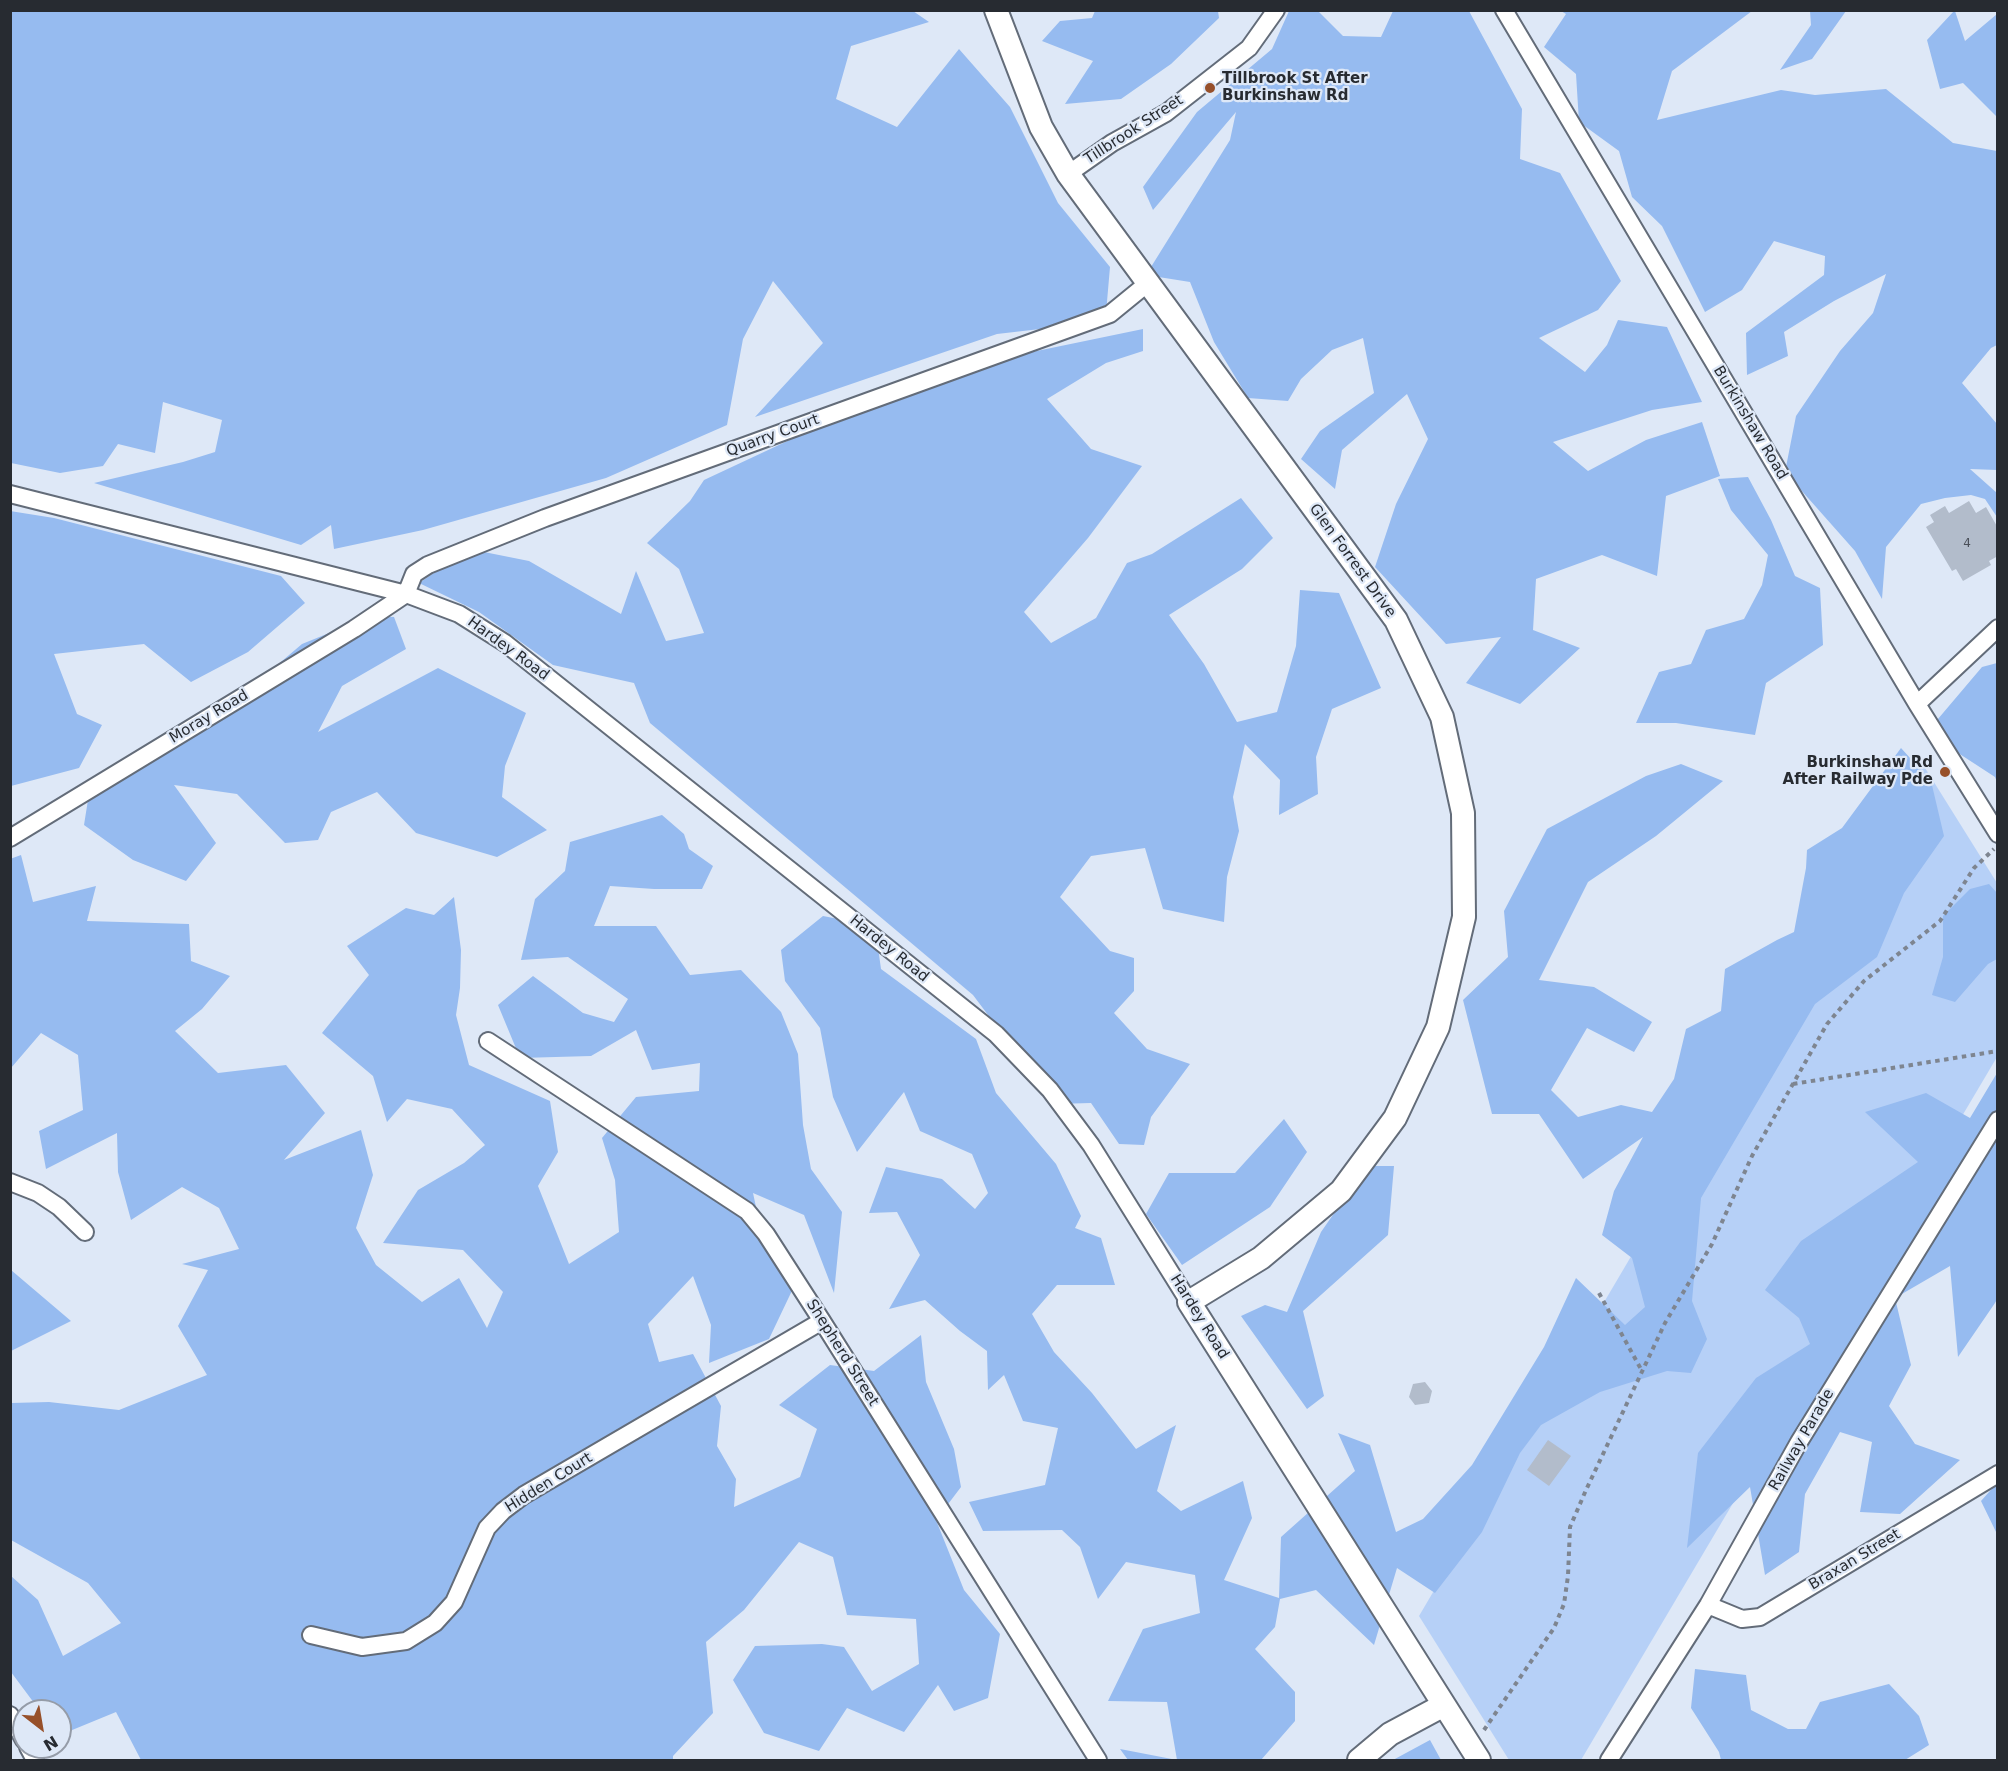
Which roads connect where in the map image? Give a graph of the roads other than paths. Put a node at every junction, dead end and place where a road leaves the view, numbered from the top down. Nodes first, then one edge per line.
1 (996, 10) edge
2 (1276, 10) edge
3 (1504, 10) edge
4 (1068, 174) junction
5 (1148, 283) junction
6 (10, 494) edge
7 (406, 594) junction
8 (1998, 628) edge
9 (1917, 704) junction
10 (1998, 834) edge
11 (10, 838) edge
12 (488, 1041) dead end
13 (1998, 1120) edge
14 (10, 1182) edge
15 (85, 1232) dead end
16 (1189, 1302) junction
17 (822, 1321) junction
18 (1998, 1474) edge
19 (1708, 1605) junction
20 (311, 1635) dead end
21 (1444, 1705) junction
22 (1476, 1754) edge
23 (1095, 1760) edge
24 (1359, 1761) edge
25 (1609, 1761) edge

1 - 4 street, Glen Forrest Drive
2 - 4 street, Tillbrook Street
3 - 9 street, Burkinshaw Road
4 - 5 street, Glen Forrest Drive
5 - 7 street, Quarry Court
5 - 16 street, Glen Forrest Drive
6 - 7 street, Hardey Road
7 - 11 street, Moray Road
7 - 16 street, Hardey Road
8 - 9 street
9 - 10 street, Burkinshaw Road
12 - 17 street, Shepherd Street
13 - 19 street, Railway Parade
14 - 15 street
16 - 21 street, Hardey Road
17 - 20 street, Hidden Court
17 - 23 street, Shepherd Street
18 - 19 street, Braxan Street
19 - 25 street, Railway Parade
21 - 22 street, Hardey Road
21 - 24 street

